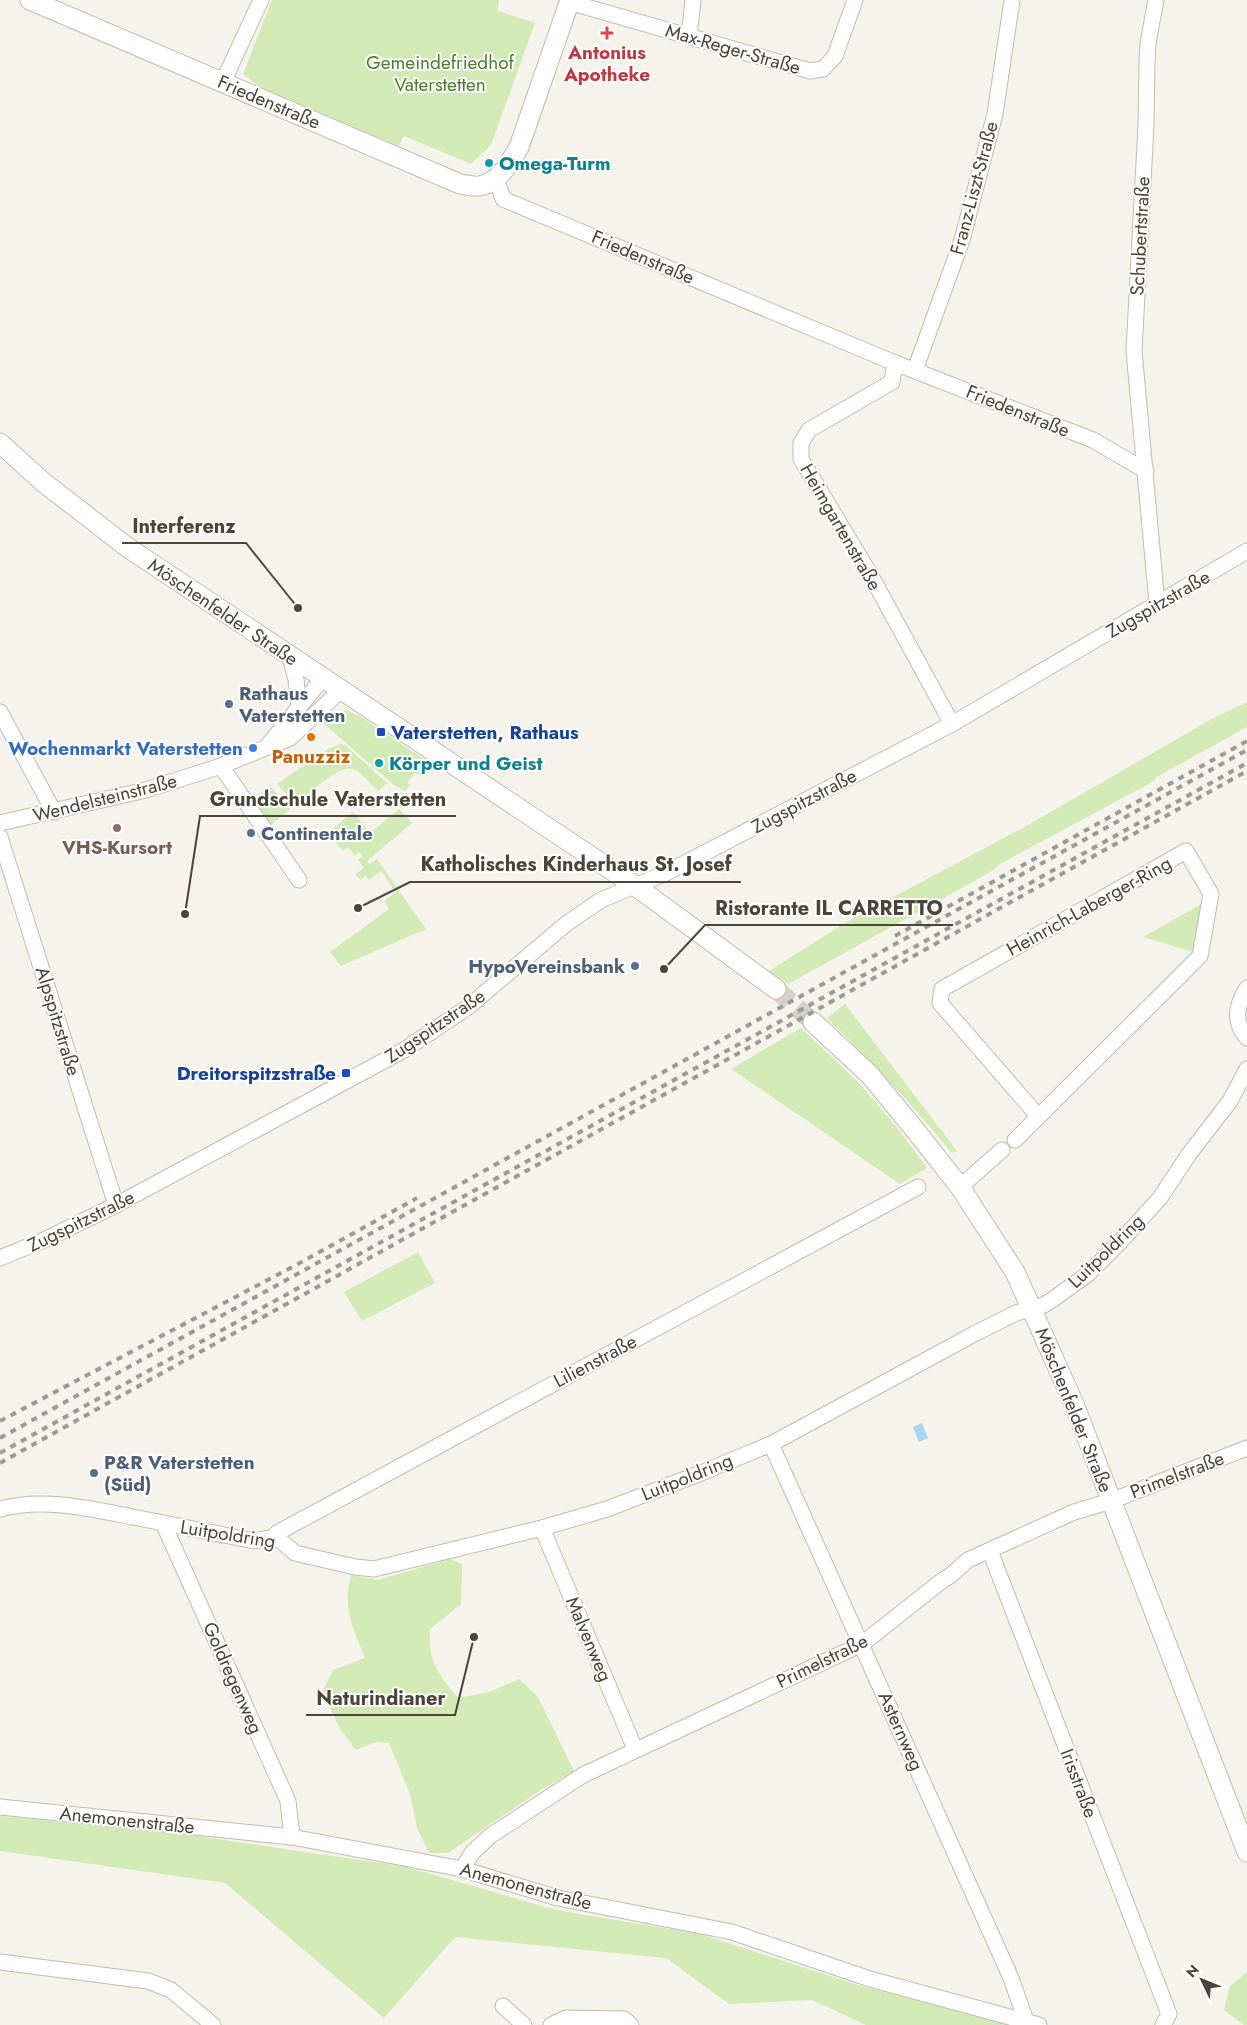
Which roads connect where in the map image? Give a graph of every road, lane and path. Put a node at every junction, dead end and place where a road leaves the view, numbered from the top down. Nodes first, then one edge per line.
1 (30, 0) edge
2 (261, 0) edge
3 (693, 0) edge
4 (855, 0) edge
5 (1012, 0) edge
6 (1156, 0) edge
7 (569, 1) edge
8 (689, 37) junction
9 (223, 82) junction
10 (496, 178) junction
11 (895, 363) junction
12 (915, 370) junction
13 (0, 443) edge
14 (1146, 472) junction
15 (1247, 551) edge
16 (1157, 604) junction
17 (290, 658) junction
18 (323, 678) junction
19 (341, 690) junction
20 (299, 706) junction
21 (0, 712) edge
22 (952, 724) junction
23 (266, 748) junction
24 (221, 766) junction
25 (54, 812) junction
26 (0, 823) edge
27 (0, 837) edge
28 (299, 880) dead end
29 (634, 885) junction
30 (1247, 988) edge
31 (776, 989) tunnel mouth
32 (813, 1022) tunnel mouth
33 (1247, 1038) edge
34 (1247, 1069) edge
35 (1038, 1116) junction
36 (1015, 1140) dead end
37 (1002, 1150) dead end
38 (918, 1187) dead end
39 (960, 1187) junction
40 (116, 1205) junction
41 (0, 1258) edge
42 (1032, 1308) junction
43 (771, 1444) junction
44 (1247, 1448) edge
45 (1111, 1501) junction
46 (0, 1509) edge
47 (163, 1523) junction
48 (542, 1528) junction
49 (274, 1538) junction
50 (990, 1551) junction
51 (862, 1644) junction
52 (635, 1750) junction
53 (0, 1807) edge
54 (292, 1837) junction
55 (1247, 1852) edge
56 (462, 1868) junction
57 (0, 1962) edge
58 (503, 2006) dead end
59 (1166, 2020) edge
60 (1033, 2023) edge
61 (213, 2025) edge
62 (524, 2025) edge
63 (551, 2025) edge
64 (631, 2025) edge

1 - 9 street, Friedenstraße
2 - 9 street
3 - 8 street
4 - 8 street, Max-Reger-Straße
5 - 12 street, Franz-Liszt-Straße
6 - 14 street, Schubertstraße
7 - 8 street, Max-Reger-Straße
7 - 10 street
9 - 10 street, Friedenstraße
10 - 11 street, Friedenstraße
11 - 12 street, Friedenstraße
11 - 22 street, Heimgartenstraße
12 - 14 street, Friedenstraße
13 - 17 street, Möschenfelder Straße
14 - 16 street
15 - 16 street, Zugspitzstraße
16 - 22 street, Zugspitzstraße
17 - 18 street, Möschenfelder Straße
17 - 20 street
18 - 19 street, Möschenfelder Straße
18 - 20 street, Wendelsteinstraße
19 - 23 street, Wendelsteinstraße
19 - 29 street, Möschenfelder Straße
20 - 23 street, Wendelsteinstraße
21 - 25 street
22 - 29 street, Zugspitzstraße
23 - 24 street, Wendelsteinstraße
24 - 25 street, Wendelsteinstraße
24 - 28 street
25 - 26 street, Wendelsteinstraße
27 - 40 street, Alpspitzstraße
29 - 31 street, Möschenfelder Straße
29 - 40 street, Zugspitzstraße
30 - 33 street
32 - 39 street, Möschenfelder Straße
34 - 42 street, Luitpoldring
35 - 35 street, Heinrich-Laberger-Ring
35 - 36 street, Heinrich-Laberger-Ring
37 - 39 street
38 - 49 street, Lilienstraße
39 - 42 street, Möschenfelder Straße
40 - 41 street, Zugspitzstraße
42 - 43 street, Luitpoldring
42 - 45 street, Möschenfelder Straße
43 - 48 street, Luitpoldring
43 - 51 street, Asternweg
44 - 45 street, Primelstraße
45 - 50 street, Primelstraße
45 - 55 street, Möschenfelder Straße
46 - 47 street, Luitpoldring
47 - 49 street, Luitpoldring
47 - 54 street, Goldregenweg
48 - 49 street, Luitpoldring
48 - 52 street, Malvenweg
50 - 51 street, Primelstraße
50 - 59 street, Irisstraße
51 - 52 street, Primelstraße
51 - 60 street, Asternweg
52 - 56 street, Primelstraße
53 - 54 street, Anemonenstraße
54 - 56 street, Anemonenstraße
56 - 60 street, Anemonenstraße
57 - 61 street
58 - 62 street
63 - 64 street

